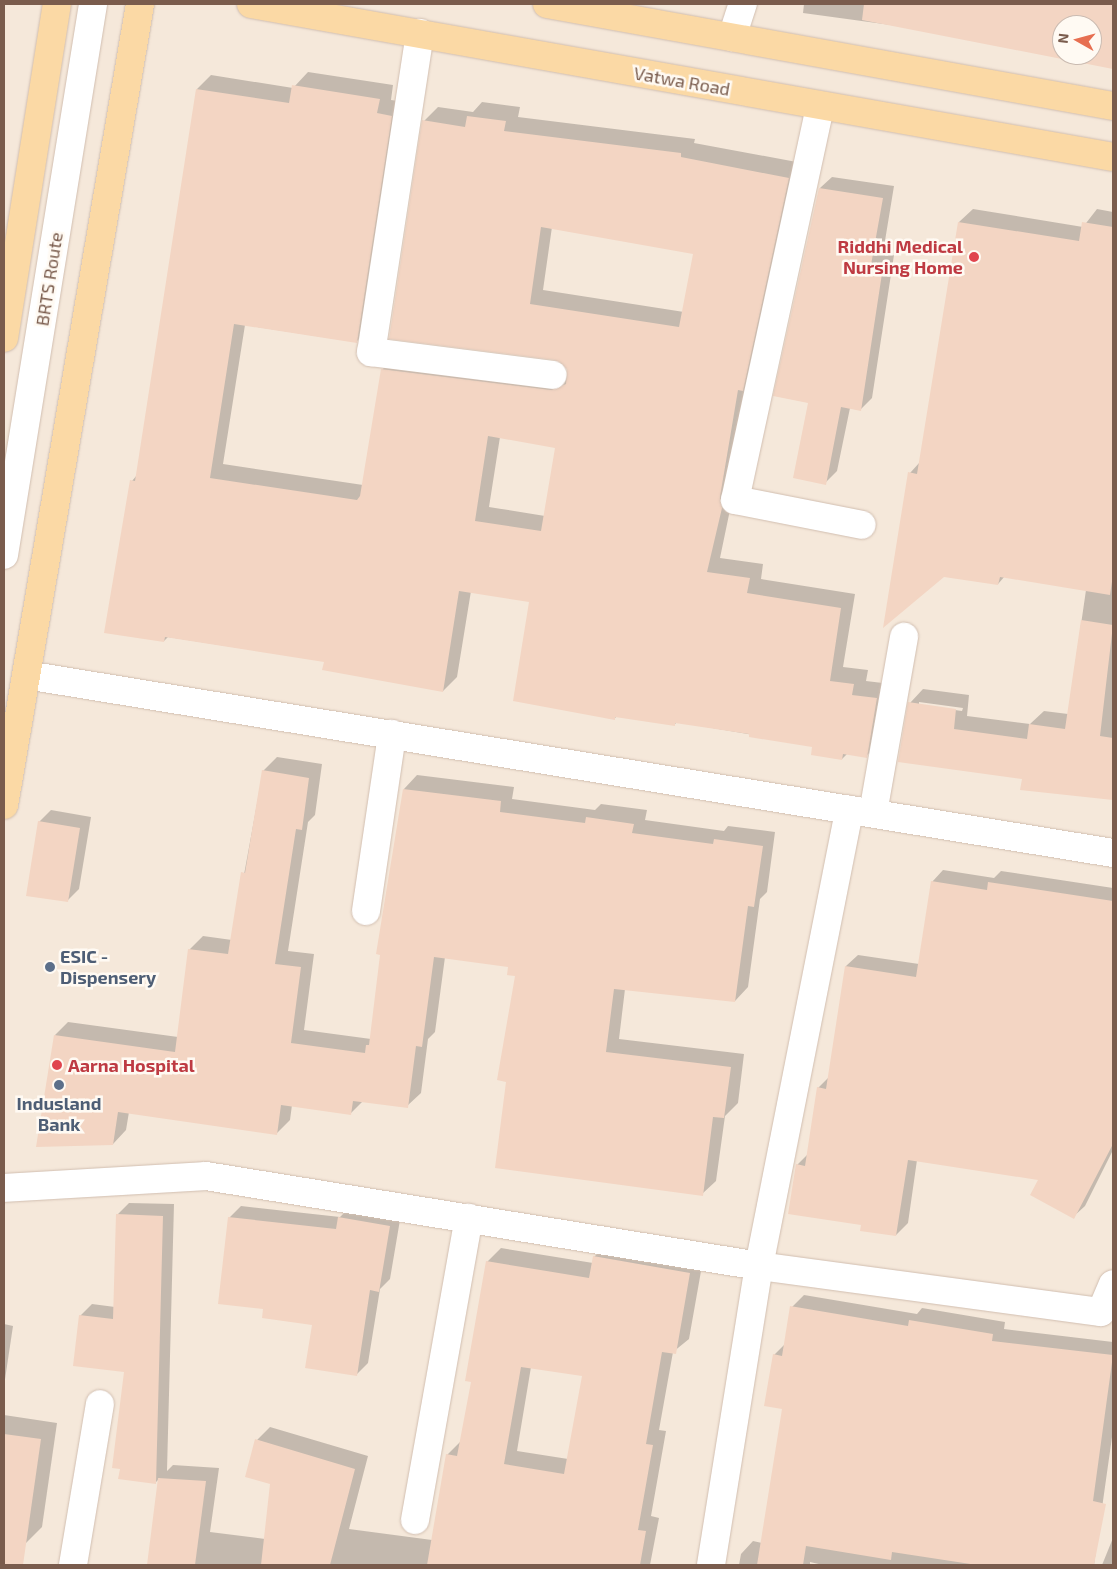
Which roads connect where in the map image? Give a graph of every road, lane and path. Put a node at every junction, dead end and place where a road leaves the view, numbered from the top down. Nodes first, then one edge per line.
1 (57, 4) edge
2 (93, 4) edge
3 (140, 4) edge
4 (251, 4) edge
5 (547, 4) edge
6 (743, 4) edge
7 (420, 33) junction
8 (732, 37) junction
9 (1113, 106) edge
10 (820, 107) junction
11 (1113, 157) edge
12 (4, 338) edge
13 (553, 375) dead end
14 (862, 525) dead end
15 (4, 555) edge
16 (904, 637) dead end
17 (26, 675) junction
18 (392, 734) junction
19 (4, 805) edge
20 (861, 812) junction
21 (1113, 853) edge
22 (366, 911) dead end
23 (4, 1188) edge
24 (469, 1218) junction
25 (759, 1266) junction
26 (1113, 1284) edge
27 (1107, 1314) edge
28 (100, 1404) dead end
29 (415, 1520) dead end
30 (73, 1565) edge
31 (711, 1565) edge

1 - 12 main road
2 - 15 street, BRTS Route
3 - 17 main road
4 - 7 main road, Vatwa Road
5 - 8 main road
6 - 8 street
7 - 10 main road, Vatwa Road
7 - 13 street
8 - 9 main road
10 - 11 main road, Vatwa Road
10 - 14 street
16 - 20 street
17 - 18 street
17 - 19 main road
18 - 20 street
18 - 22 street
20 - 21 street
20 - 25 street
23 - 24 street
24 - 25 street
24 - 29 street
25 - 27 street
25 - 31 street
26 - 27 street
28 - 30 street

